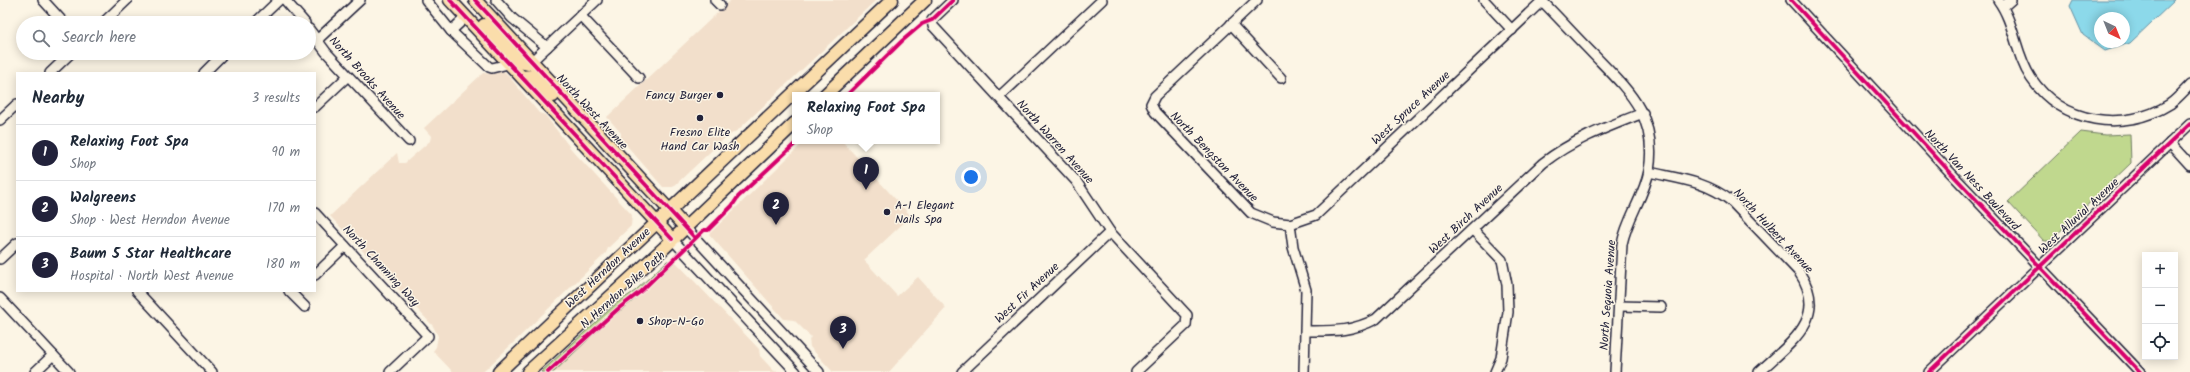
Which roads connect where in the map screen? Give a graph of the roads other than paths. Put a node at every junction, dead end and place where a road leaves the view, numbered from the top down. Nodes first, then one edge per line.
1 (43, 0) edge
2 (127, 0) edge
3 (279, 0) edge
4 (285, 0) edge
5 (360, 0) edge
6 (426, 0) edge
7 (450, 0) edge
8 (475, 0) edge
9 (496, 0) edge
10 (597, 0) edge
11 (892, 0) edge
12 (925, 0) edge
13 (952, 0) edge
14 (1102, 0) edge
15 (1257, 0) edge
16 (1484, 0) edge
17 (1791, 0) edge
18 (2011, 0) edge
19 (1543, 1) edge
20 (2000, 3) edge
21 (580, 15) junction
22 (58, 16) edge
23 (110, 16) edge
24 (262, 16) edge
25 (299, 16) edge
26 (466, 17) junction
27 (1231, 24) junction
28 (1512, 30) junction
29 (451, 31) junction
30 (317, 40) joint
31 (547, 47) junction
32 (64, 60) edge
33 (217, 60) edge
34 (531, 62) junction
35 (508, 64) junction
36 (51, 72) edge
37 (205, 72) edge
38 (348, 76) junction
39 (522, 77) junction
40 (639, 78) dead end
41 (1281, 78) dead end
42 (2190, 85) edge
43 (795, 92) edge
44 (828, 92) edge
45 (792, 95) edge
46 (998, 97) junction
47 (544, 101) junction
48 (16, 105) edge
49 (316, 106) edge
50 (572, 106) junction
51 (1642, 113) junction
52 (0, 120) edge
53 (2190, 124) edge
54 (792, 126) edge
55 (604, 140) junction
56 (409, 141) dead end
57 (2170, 143) junction
58 (2190, 165) edge
59 (1649, 172) junction
60 (670, 211) junction
61 (316, 214) edge
62 (657, 223) junction
63 (1290, 224) junction
64 (685, 227) junction
65 (1473, 230) junction
66 (1110, 232) junction
67 (672, 239) junction
68 (16, 244) edge
69 (345, 246) junction
70 (0, 259) edge
71 (2040, 267) junction
72 (316, 274) edge
73 (138, 292) edge
74 (293, 292) edge
75 (0, 298) edge
76 (1619, 306) junction
77 (304, 307) dead end
78 (1661, 307) dead end
79 (1306, 331) junction
80 (53, 355) junction
81 (35, 372) edge
82 (69, 372) edge
83 (212, 372) edge
84 (390, 372) edge
85 (499, 372) edge
86 (528, 372) edge
87 (796, 372) edge
88 (819, 372) edge
89 (962, 372) edge
90 (1136, 372) edge
91 (1304, 372) edge
92 (1494, 372) edge
93 (1615, 372) edge
94 (1759, 372) edge
95 (1929, 372) edge
96 (2140, 372) edge

1 - 22 street
2 - 23 street
3 - 24 street
4 - 25 street
5 - 30 street
6 - 29 street
7 - 26 main road
8 - 34 main road, North West Avenue
9 - 31 street
10 - 21 street
11 - 43 main road, West Herndon Avenue
12 - 44 main road
13 - 46 street, North Warren Avenue
14 - 46 street
15 - 27 street
16 - 28 street
17 - 71 street, North Van Ness Boulevard
18 - 20 street
19 - 28 street, West Spruce Avenue
19 - 51 street, North Sequoia Avenue
20 - 42 street
21 - 31 street
21 - 40 street
26 - 29 street
26 - 34 main road
26 - 35 main road
27 - 41 street
27 - 63 street, North Bengston Avenue
28 - 63 street, West Spruce Avenue
29 - 35 street
30 - 38 street, North Brooks Avenue
31 - 34 street
32 - 36 street
33 - 37 street
34 - 50 main road, North West Avenue
35 - 39 main road
38 - 49 street
38 - 56 street, North Brooks Avenue
39 - 47 main road
39 - 50 main road
45 - 60 main road, West Herndon Avenue
46 - 66 street, North Warren Avenue
47 - 55 main road
47 - 62 main road
48 - 52 street
50 - 55 main road, North West Avenue
51 - 59 street, North Sequoia Avenue
51 - 65 street, West Birch Avenue
53 - 57 street, West Alluvial Avenue
54 - 64 main road, West Herndon Avenue
55 - 60 main road, North West Avenue
57 - 58 street
57 - 71 street, West Alluvial Avenue
59 - 76 street, North Sequoia Avenue
59 - 94 street, North Hulbert Avenue
60 - 62 main road, West Herndon Avenue
60 - 64 main road, North West Avenue
61 - 69 street, North Channing Way
62 - 67 main road
62 - 85 main road, West Herndon Avenue
63 - 79 street
64 - 67 main road, West Herndon Avenue
64 - 88 street, North West Avenue
65 - 79 street, West Birch Avenue
65 - 92 street
66 - 89 street, West Fir Avenue
66 - 90 street, North Warren Avenue
67 - 86 main road, West Herndon Avenue
67 - 87 street
68 - 70 street
69 - 72 street
69 - 84 street, North Channing Way
71 - 95 street, West Alluvial Avenue
71 - 96 street, North Van Ness Boulevard
73 - 83 street
74 - 77 street
75 - 80 street
76 - 78 street
76 - 93 street, North Sequoia Avenue
79 - 91 street
80 - 81 street
80 - 82 street

